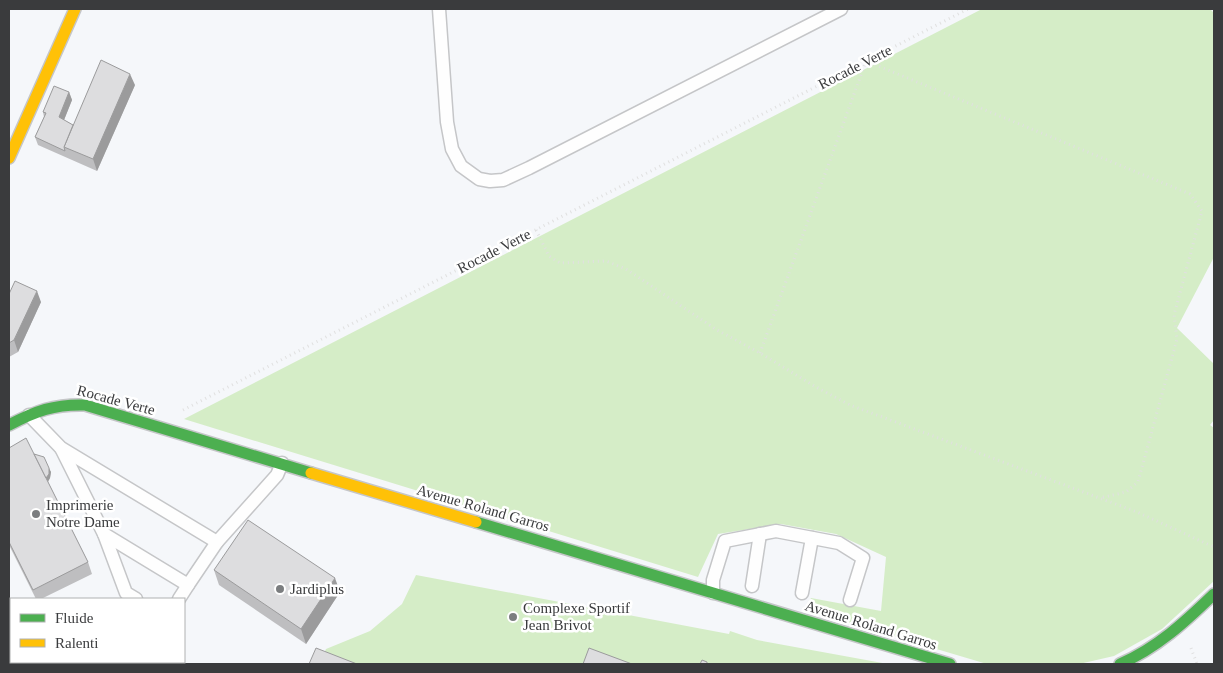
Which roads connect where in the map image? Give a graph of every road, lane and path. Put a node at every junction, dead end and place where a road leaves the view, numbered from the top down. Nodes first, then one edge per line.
1 (76, 9) edge
2 (439, 9) edge
3 (841, 9) edge
4 (968, 9) edge
5 (866, 61) junction
6 (9, 158) edge
7 (536, 230) junction
8 (760, 352) junction
9 (183, 410) dead end
10 (29, 415) junction
11 (9, 424) edge
12 (60, 448) junction
13 (282, 463) junction
14 (1100, 498) junction
15 (104, 534) junction
16 (760, 534) junction
17 (812, 538) junction
18 (217, 542) junction
19 (1214, 547) edge
20 (188, 585) junction
21 (752, 586) dead end
22 (713, 593) junction
23 (802, 593) dead end
24 (1214, 594) edge
25 (134, 598) edge
26 (180, 598) edge
27 (850, 600) dead end
28 (950, 664) edge
29 (1120, 664) edge

1 - 6 street
2 - 3 lane
4 - 5 path, Rocade Verte
5 - 7 path, Rocade Verte
5 - 8 path
5 - 14 path
7 - 8 path
7 - 9 path, Rocade Verte
8 - 14 path
10 - 11 street, Avenue Roland Garros
10 - 12 lane
10 - 13 street, Avenue Roland Garros
12 - 15 lane
12 - 18 lane
13 - 18 lane
13 - 22 street, Avenue Roland Garros
14 - 19 path
15 - 20 lane
15 - 25 lane
16 - 17 lane
16 - 21 lane
16 - 22 lane
17 - 23 lane
17 - 27 lane
18 - 20 lane
20 - 26 lane
22 - 28 street, Avenue Roland Garros
24 - 29 street

